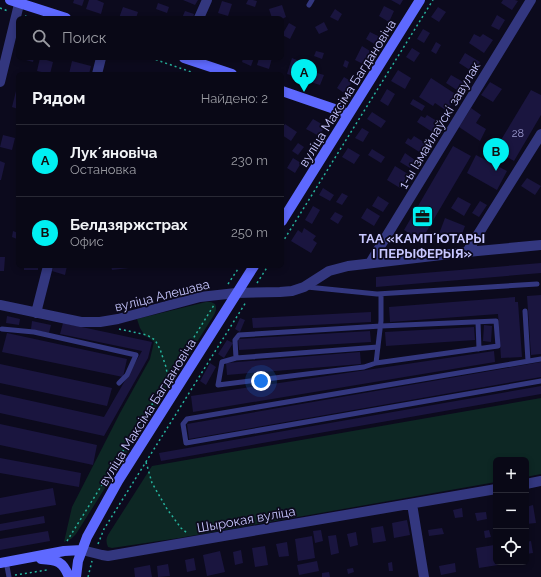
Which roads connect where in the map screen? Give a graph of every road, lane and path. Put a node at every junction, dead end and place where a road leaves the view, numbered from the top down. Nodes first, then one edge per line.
1 (207, 0) edge
2 (420, 0) edge
3 (433, 0) edge
4 (531, 0) edge
5 (17, 1) edge
6 (60, 16) edge
7 (200, 16) edge
8 (100, 60) edge
9 (157, 60) edge
10 (188, 60) edge
11 (209, 70) edge
12 (98, 72) edge
13 (191, 72) edge
14 (220, 72) edge
15 (0, 82) edge
16 (284, 92) edge
17 (349, 114) junction
18 (541, 134) edge
19 (284, 218) edge
20 (284, 240) edge
21 (541, 245) edge
22 (467, 252) junction
23 (370, 263) junction
24 (47, 268) edge
25 (239, 268) edge
26 (253, 268) edge
27 (267, 268) edge
28 (537, 284) dead end
29 (304, 287) junction
30 (236, 293) junction
31 (251, 293) junction
32 (381, 294) junction
33 (221, 295) junction
34 (0, 304) edge
35 (525, 311) dead end
36 (36, 312) junction
37 (478, 322) junction
38 (381, 326) junction
39 (2, 329) dead end
40 (120, 329) dead end
41 (378, 347) junction
42 (479, 349) junction
43 (236, 358) junction
44 (541, 359) edge
45 (528, 361) junction
46 (376, 363) junction
47 (168, 379) junction
48 (541, 380) edge
49 (119, 383) dead end
50 (146, 462) junction
51 (541, 482) edge
52 (529, 484) edge
53 (493, 490) edge
54 (412, 504) junction
55 (67, 541) dead end
56 (196, 541) junction
57 (82, 550) junction
58 (94, 554) junction
59 (27, 558) junction
60 (3, 562) edge
61 (52, 570) dead end
62 (9, 577) edge
63 (69, 577) edge
64 (76, 577) edge
65 (88, 577) edge
66 (424, 577) edge

1 - 7 street
2 - 17 main road, вуліца Максіма Багдановіча
3 - 20 path
4 - 23 street, 1-ы Ізмайлаўскі завулак
5 - 6 main road
5 - 15 street
8 - 12 street
9 - 13 path
10 - 11 main road
11 - 14 main road
16 - 17 main road
17 - 19 main road, вуліца Максіма Багдановіча
18 - 22 street
21 - 22 street, вуліца Алешава
22 - 23 street, вуліца Алешава
23 - 29 street, вуліца Алешава
24 - 36 street
25 - 33 path
26 - 30 main road, вуліца Максіма Багдановіча
27 - 31 path
28 - 32 lane
29 - 31 street, вуліца Алешава
29 - 32 lane
30 - 31 street, вуліца Алешава
30 - 33 street, вуліца Алешава
30 - 57 main road, вуліца Максіма Багдановіча
31 - 50 path
32 - 38 lane
33 - 36 street, вуліца Алешава
33 - 47 path
34 - 36 street, вуліца Алешава
35 - 45 lane
37 - 38 lane
37 - 42 lane
37 - 42 lane
38 - 41 lane
38 - 43 lane
39 - 49 lane
40 - 47 path
41 - 43 lane
41 - 46 lane
42 - 46 lane
43 - 46 lane
44 - 45 lane
45 - 48 lane
47 - 55 path
50 - 56 path
50 - 58 path
51 - 52 street
53 - 54 street, Шырокая вуліца
54 - 56 street, Шырокая вуліца
54 - 66 street
56 - 58 street, Шырокая вуліца
57 - 58 street, Шырокая вуліца
57 - 59 main road, Шырокая вуліца
57 - 64 main road, вуліца Максіма Багдановіча
58 - 65 path
59 - 60 main road, Шырокая вуліца
59 - 63 main road
60 - 62 lane
61 - 62 path

